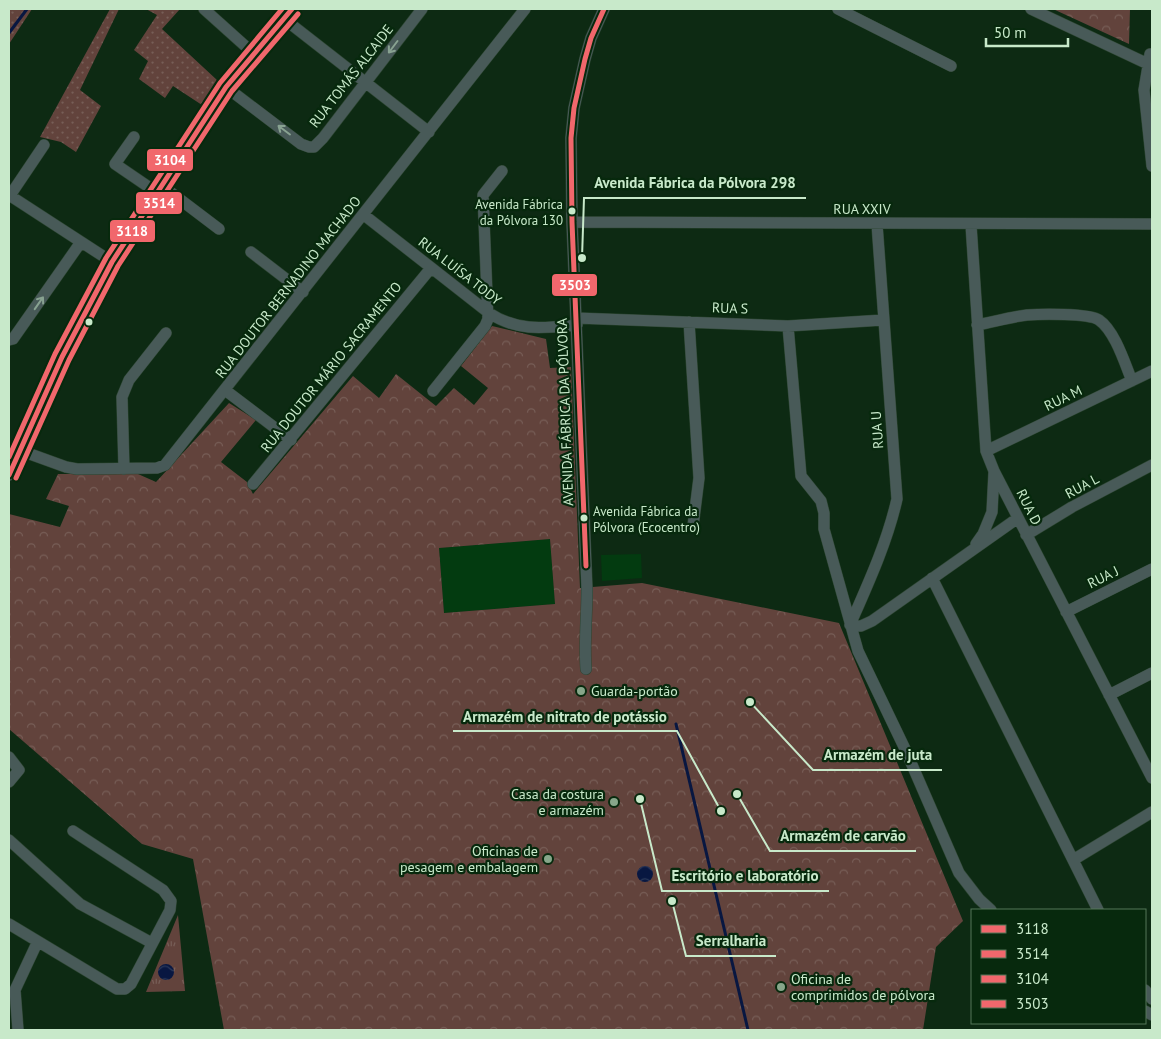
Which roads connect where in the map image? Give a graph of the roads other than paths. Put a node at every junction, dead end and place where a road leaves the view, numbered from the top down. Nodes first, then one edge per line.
1 (204, 9) edge
2 (292, 9) edge
3 (422, 9) edge
4 (525, 9) edge
5 (604, 9) edge
6 (838, 9) edge
7 (1031, 9) edge
8 (283, 18) junction
9 (252, 53) junction
10 (951, 66) dead end
11 (365, 83) junction
12 (226, 86) junction
13 (429, 132) junction
14 (134, 137) dead end
15 (44, 145) dead end
16 (1152, 166) edge
17 (502, 171) dead end
18 (158, 188) junction
19 (9, 196) edge
20 (364, 215) junction
21 (572, 222) junction
22 (877, 224) junction
23 (1152, 224) edge
24 (971, 225) junction
25 (219, 229) dead end
26 (81, 242) junction
27 (251, 252) dead end
28 (112, 262) junction
29 (431, 268) junction
30 (302, 292) junction
31 (489, 313) junction
32 (883, 320) junction
33 (577, 322) junction
34 (689, 322) junction
35 (977, 325) junction
36 (788, 326) junction
37 (166, 333) dead end
38 (9, 340) edge
39 (1152, 371) edge
40 (1132, 381) junction
41 (224, 390) junction
42 (433, 391) dead end
43 (291, 440) junction
44 (19, 450) junction
45 (986, 451) junction
46 (1152, 465) edge
47 (124, 469) junction
48 (994, 472) junction
49 (9, 474) edge
50 (253, 484) dead end
51 (1018, 518) junction
52 (693, 526) dead end
53 (1026, 535) junction
54 (972, 550) junction
55 (1152, 569) edge
56 (932, 578) junction
57 (1066, 612) junction
58 (850, 625) junction
59 (586, 669) dead end
60 (1152, 673) edge
61 (1109, 695) junction
62 (9, 758) edge
63 (1152, 777) edge
64 (9, 782) edge
65 (1152, 812) edge
66 (72, 831) dead end
67 (9, 840) edge
68 (1073, 860) junction
69 (990, 909) edge
70 (1098, 909) edge
71 (9, 924) edge
72 (38, 943) junction
73 (152, 943) junction
74 (12, 999) edge
75 (18, 1030) edge

1 - 9 street
2 - 8 street
3 -> 11 street, RUA TOMÁS ALCAIDE
4 - 13 street, RUA DOUTOR BERNADINO MACHADO
5 - 21 street, AVENIDA FÁBRICA DA PÓLVORA
6 - 10 street
7 - 16 street
8 - 9 street
8 - 11 street
9 - 12 street
11 -> 12 street, RUA TOMÁS ALCAIDE
11 - 13 street
12 - 18 street
13 - 20 street, RUA DOUTOR BERNADINO MACHADO
14 - 18 street
15 - 19 street
17 - 31 street
18 - 25 street
18 - 28 street
19 - 26 street
20 - 29 street, RUA LUÍSA TODY
20 - 30 street, RUA DOUTOR BERNADINO MACHADO
21 - 22 street, RUA XXIV
21 - 33 street, AVENIDA FÁBRICA DA PÓLVORA
22 - 24 street, RUA XXIV
22 - 32 street, RUA U
23 - 24 street, RUA XXIV
24 - 35 street, RUA D
26 - 28 street
38 -> 26 street
27 - 30 street
28 - 44 street
29 - 31 street, RUA LUÍSA TODY
29 - 43 street, RUA DOUTOR MÁRIO SACRAMENTO
30 - 41 street, RUA DOUTOR BERNADINO MACHADO
31 - 33 street, RUA LUÍSA TODY
31 - 42 street
32 - 36 street, RUA S
32 - 58 street, RUA U
33 - 34 street, RUA S
33 - 59 street, AVENIDA FÁBRICA DA PÓLVORA
34 - 36 street, RUA S
34 - 52 street
35 - 40 street
35 - 45 street, RUA D
36 - 58 street
37 - 47 street
39 - 40 street, RUA M
40 - 45 street, RUA M
41 - 43 street
41 - 47 street, RUA DOUTOR BERNADINO MACHADO
43 - 50 street, RUA DOUTOR MÁRIO SACRAMENTO
44 - 47 street, RUA DOUTOR BERNADINO MACHADO
44 - 49 street
45 - 48 street, RUA D
46 - 53 street, RUA L
48 - 51 street, RUA D
48 - 54 street
51 - 53 street, RUA D
51 - 54 street
53 - 57 street, RUA D
54 - 56 street
55 - 57 street, RUA J
56 - 58 street
56 - 68 street
57 - 61 street, RUA D
58 - 69 street
60 - 61 street
61 - 63 street, RUA D
62 - 64 street
65 - 68 street
66 - 73 street
67 - 73 street
68 - 70 street
71 - 72 street
72 - 73 street
72 - 74 street
74 - 75 street

